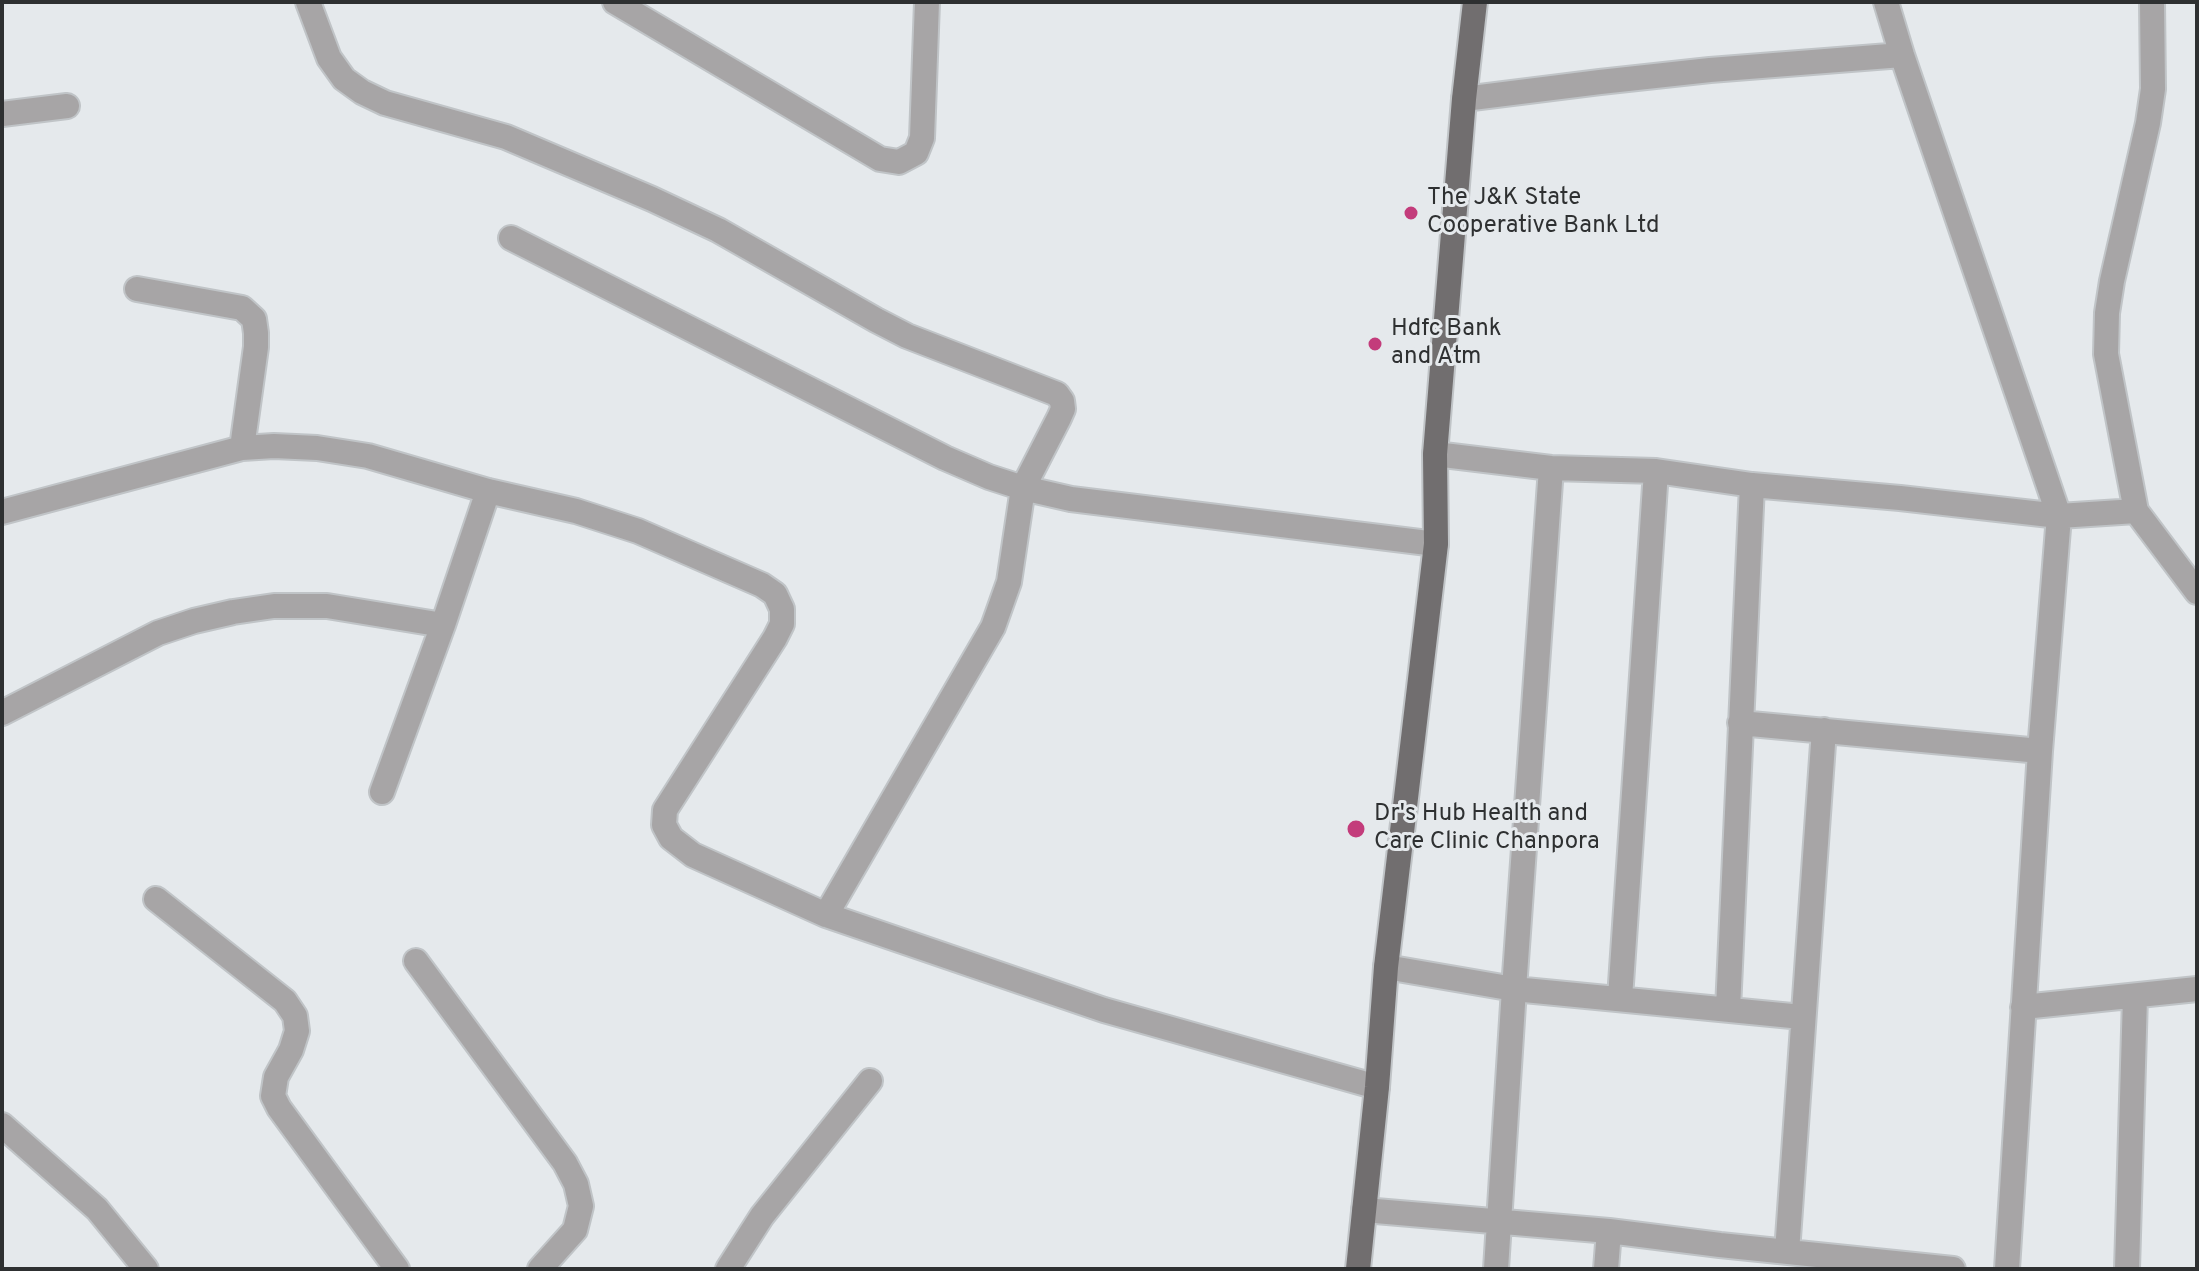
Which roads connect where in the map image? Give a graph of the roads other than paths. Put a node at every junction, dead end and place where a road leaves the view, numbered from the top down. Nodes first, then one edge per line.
1 (308, 2) edge
2 (615, 2) edge
3 (927, 2) edge
4 (1475, 2) edge
5 (1886, 2) edge
6 (2152, 2) edge
7 (1902, 55) junction
8 (1464, 99) junction
9 (67, 106) dead end
10 (2, 114) edge
11 (511, 238) dead end
12 (137, 289) dead end
13 (242, 448) junction
14 (1435, 454) junction
15 (1551, 468) junction
16 (1656, 471) junction
17 (1752, 485) junction
18 (1023, 488) junction
19 (488, 491) junction
20 (2136, 511) junction
21 (2, 512) edge
22 (2059, 516) junction
23 (1436, 544) junction
24 (2197, 592) edge
25 (443, 625) junction
26 (2, 713) edge
27 (1740, 723) junction
28 (1824, 730) junction
29 (2040, 751) junction
30 (382, 792) dead end
31 (156, 899) dead end
32 (826, 915) junction
33 (416, 961) dead end
34 (1386, 967) junction
35 (1514, 989) junction
36 (2197, 989) edge
37 (2135, 997) junction
38 (1620, 998) junction
39 (2023, 1007) junction
40 (1728, 1009) junction
41 (1802, 1017) junction
42 (870, 1081) dead end
43 (1377, 1087) junction
44 (2, 1125) edge
45 (1364, 1210) junction
46 (1498, 1222) junction
47 (1609, 1231) junction
48 (1787, 1252) junction
49 (1719, 1257) edge
50 (146, 1269) edge
51 (397, 1269) edge
52 (540, 1269) edge
53 (728, 1269) edge
54 (1358, 1269) edge
55 (1496, 1269) edge
56 (1606, 1269) edge
57 (1953, 1269) edge
58 (2007, 1269) edge
59 (2127, 1269) edge

1 - 18 street
2 - 3 street
4 - 8 main road
5 - 7 street
6 - 20 street
7 - 8 street
7 - 22 street
8 - 14 main road
9 - 10 street
11 - 18 street
12 - 13 street
13 - 19 street
13 - 21 street
14 - 15 street
14 - 23 main road
15 - 16 street
15 - 35 street
16 - 17 street
16 - 38 street
17 - 22 street
17 - 27 street
18 - 23 street
18 - 32 street
19 - 25 street
19 - 32 street
20 - 22 street
20 - 24 street
22 - 29 street
23 - 34 main road
25 - 26 street
25 - 30 street
27 - 28 street
27 - 40 street
28 - 29 street
28 - 41 street
29 - 39 street
31 - 51 street
32 - 43 street
33 - 52 street
34 - 35 street
34 - 43 main road
35 - 38 street
35 - 46 street
36 - 37 street
37 - 39 street
37 - 59 street
38 - 40 street
39 - 58 street
40 - 41 street
41 - 48 street
42 - 53 street
43 - 45 main road
44 - 50 street
45 - 46 street
45 - 54 main road
46 - 47 street
46 - 55 street
47 - 49 street
47 - 56 street
48 - 49 street
48 - 57 street

